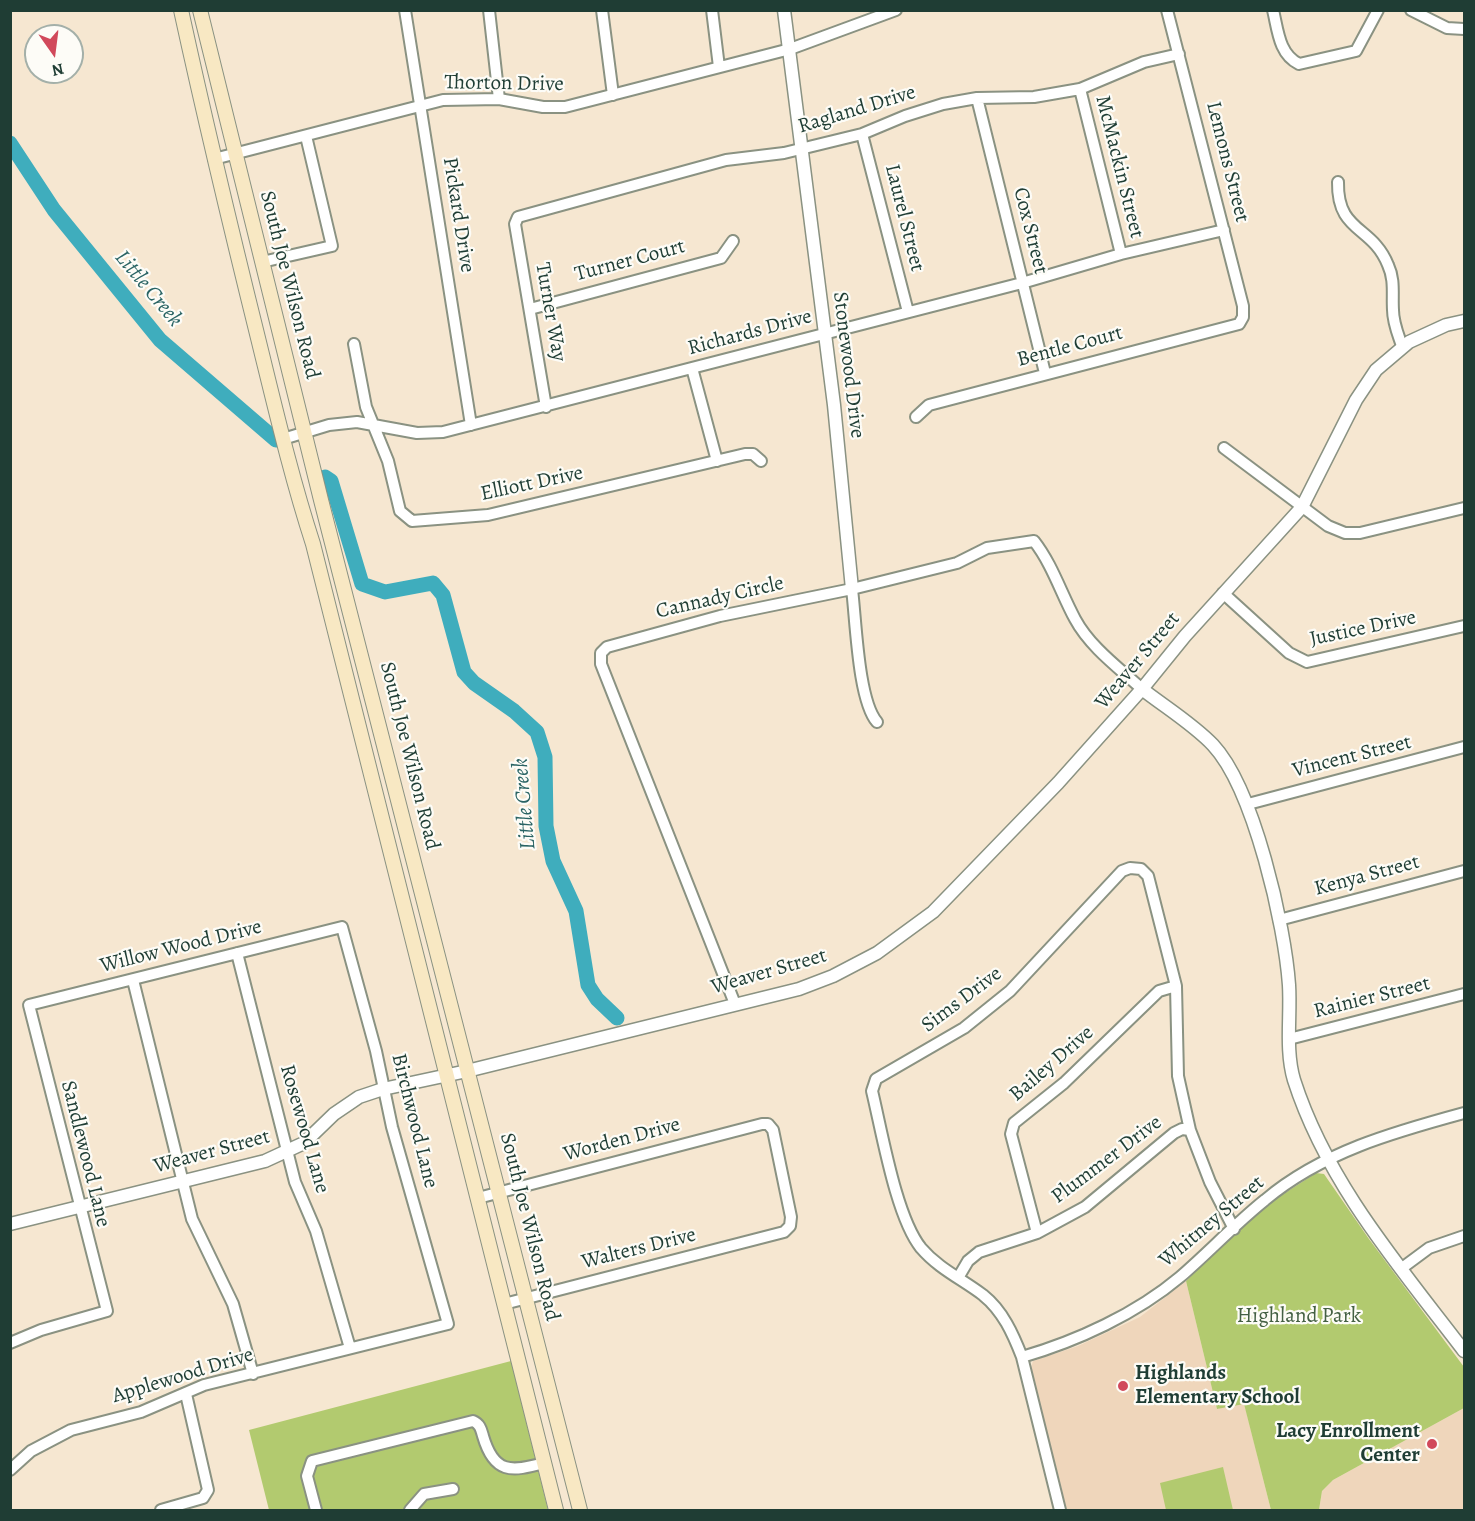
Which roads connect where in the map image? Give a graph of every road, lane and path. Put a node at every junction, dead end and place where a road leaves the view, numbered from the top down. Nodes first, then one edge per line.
1 (181, 10) edge
2 (200, 10) edge
3 (405, 10) edge
4 (489, 10) edge
5 (602, 10) edge
6 (712, 10) edge
7 (784, 10) edge
8 (896, 10) edge
9 (1167, 10) edge
10 (1273, 10) edge
11 (1378, 10) edge
12 (1411, 10) edge
13 (861, 16) edge
14 (1464, 29) edge
15 (790, 49) junction
16 (1179, 54) junction
17 (719, 67) junction
18 (1080, 89) junction
19 (614, 95) junction
20 (976, 98) junction
21 (499, 99) junction
22 (421, 106) junction
23 (862, 134) junction
24 (306, 136) junction
25 (801, 149) junction
26 (235, 154) junction
27 (214, 159) junction
28 (1338, 182) dead end
29 (515, 224) joint
30 (1224, 230) junction
31 (733, 242) dead end
32 (1121, 255) junction
33 (262, 262) junction
34 (1023, 283) junction
35 (530, 309) junction
36 (908, 312) junction
37 (1464, 321) edge
38 (1239, 324) joint
39 (824, 333) junction
40 (354, 344) dead end
41 (1402, 346) junction
42 (693, 368) junction
43 (1045, 373) junction
44 (546, 407) junction
45 (916, 417) dead end
46 (372, 425) junction
47 (471, 425) junction
48 (305, 434) junction
49 (283, 440) junction
50 (1224, 448) dead end
51 (760, 460) dead end
52 (717, 461) junction
53 (1302, 507) junction
54 (1464, 508) edge
55 (852, 589) junction
56 (1223, 593) junction
57 (1464, 626) edge
58 (1142, 689) junction
59 (877, 722) dead end
60 (1464, 747) edge
61 (1248, 804) junction
62 (1464, 871) edge
63 (1279, 920) junction
64 (342, 927) joint
65 (237, 953) junction
66 (133, 980) junction
67 (1176, 986) junction
68 (1464, 994) edge
69 (735, 1004) junction
70 (29, 1005) joint
71 (1289, 1039) junction
72 (467, 1071) junction
73 (447, 1076) junction
74 (382, 1089) junction
75 (1464, 1113) edge
76 (1190, 1130) junction
77 (288, 1152) junction
78 (1327, 1159) junction
79 (181, 1181) junction
80 (498, 1193) junction
81 (478, 1198) junction
82 (78, 1206) junction
83 (10, 1224) edge
84 (1234, 1229) junction
85 (784, 1232) joint
86 (1037, 1233) junction
87 (1464, 1236) edge
88 (1401, 1268) junction
89 (958, 1278) junction
90 (526, 1299) junction
91 (504, 1304) junction
92 (448, 1324) joint
93 (10, 1343) edge
94 (350, 1348) junction
95 (1464, 1352) edge
96 (1022, 1357) junction
97 (253, 1374) junction
98 (186, 1394) junction
99 (544, 1463) junction
100 (10, 1470) edge
101 (453, 1489) dead end
102 (161, 1510) edge
103 (316, 1510) edge
104 (410, 1510) edge
105 (556, 1510) edge
106 (580, 1510) edge
107 (1060, 1510) edge

1 - 27 main road, South Joe Wilson Road
2 - 26 main road, South Joe Wilson Road
3 - 22 street, Pickard Drive
4 - 21 street
5 - 19 street
6 - 17 street
7 - 15 street, Stonewood Drive
8 - 13 street, Thorton Drive
9 - 16 street, Lemons Street
10 - 11 street
12 - 14 street
13 - 15 street, Thorton Drive
15 - 17 street, Thorton Drive
15 - 25 street, Stonewood Drive
16 - 18 street, Ragland Drive
16 - 30 street, Lemons Street
17 - 19 street, Thorton Drive
18 - 20 street, Ragland Drive
18 - 32 street, McMackin Street
19 - 21 street, Thorton Drive
20 - 23 street, Ragland Drive
20 - 34 street, Cox Street
21 - 22 street, Thorton Drive
22 - 24 street, Thorton Drive
22 - 47 street, Pickard Drive
23 - 25 street, Ragland Drive
23 - 36 street, Laurel Street
24 - 26 street, Thorton Drive
24 - 33 street
25 - 29 street, Ragland Drive
25 - 39 street, Stonewood Drive
26 - 27 street, Thorton Drive
26 - 33 main road, South Joe Wilson Road
27 - 49 main road, South Joe Wilson Road
28 - 41 street
29 - 35 street, Turner Way
30 - 32 street, Richards Drive
30 - 38 street, Lemons Street
31 - 35 street, Turner Court
32 - 34 street, Richards Drive
33 - 48 main road, South Joe Wilson Road
34 - 36 street, Richards Drive
34 - 43 street, Cox Street
35 - 44 street, Turner Way
36 - 39 street, Richards Drive
37 - 41 street, Weaver Street
38 - 43 street, Bentle Court
39 - 42 street, Richards Drive
39 - 55 street, Stonewood Drive
40 - 46 street, Elliott Drive
41 - 53 street, Weaver Street
42 - 44 street, Richards Drive
42 - 52 street
43 - 45 street, Bentle Court
44 - 47 street, Richards Drive
46 - 47 street, Richards Drive
46 - 48 street, Richards Drive
46 - 52 street, Elliott Drive
48 - 49 street, Richards Drive
48 - 72 main road, South Joe Wilson Road
49 - 73 main road, South Joe Wilson Road
50 - 53 street
51 - 52 street, Elliott Drive
53 - 54 street
53 - 56 street, Weaver Street
55 - 58 street, Cannady Circle
55 - 59 street, Stonewood Drive
55 - 69 street, Cannady Circle
56 - 57 street, Justice Drive
56 - 58 street, Weaver Street
58 - 61 street
58 - 69 street, Weaver Street
60 - 61 street, Vincent Street
61 - 63 street
62 - 63 street, Kenya Street
63 - 71 street
64 - 65 street, Willow Wood Drive
64 - 74 street, Birchwood Lane
65 - 66 street, Willow Wood Drive
65 - 77 street, Rosewood Lane
66 - 70 street, Willow Wood Drive
66 - 79 street
67 - 76 street, Sims Drive
67 - 86 street, Bailey Drive
67 - 89 street, Sims Drive
68 - 71 street, Rainier Street
69 - 72 street, Weaver Street
70 - 82 street, Sandlewood Lane
71 - 78 street
72 - 73 street, Weaver Street
72 - 80 main road, South Joe Wilson Road
73 - 74 street, Weaver Street
73 - 81 main road, South Joe Wilson Road
74 - 77 street, Weaver Street
74 - 92 street, Birchwood Lane
75 - 78 street, Whitney Street
76 - 84 street, Sims Drive
76 - 86 street, Plummer Drive
77 - 79 street, Weaver Street
77 - 94 street, Rosewood Lane
78 - 84 street, Whitney Street
78 - 88 street
79 - 82 street, Weaver Street
79 - 97 street
80 - 81 street, Worden Drive
80 - 85 street, Worden Drive
80 - 90 main road, South Joe Wilson Road
81 - 91 main road, South Joe Wilson Road
82 - 83 street, Weaver Street
82 - 93 street, Sandlewood Lane
84 - 96 street, Whitney Street
85 - 90 street, Walters Drive
86 - 89 street, Plummer Drive
87 - 88 street
88 - 95 street
89 - 96 street, Sims Drive
90 - 91 street, Walters Drive
90 - 106 main road, South Joe Wilson Road
91 - 99 main road, South Joe Wilson Road
92 - 94 street, Applewood Drive
94 - 97 street, Applewood Drive
96 - 107 street, Sims Drive
97 - 98 street, Applewood Drive
98 - 100 street, Applewood Drive
98 - 102 street
99 - 103 street
99 - 105 main road, South Joe Wilson Road
101 - 104 street

